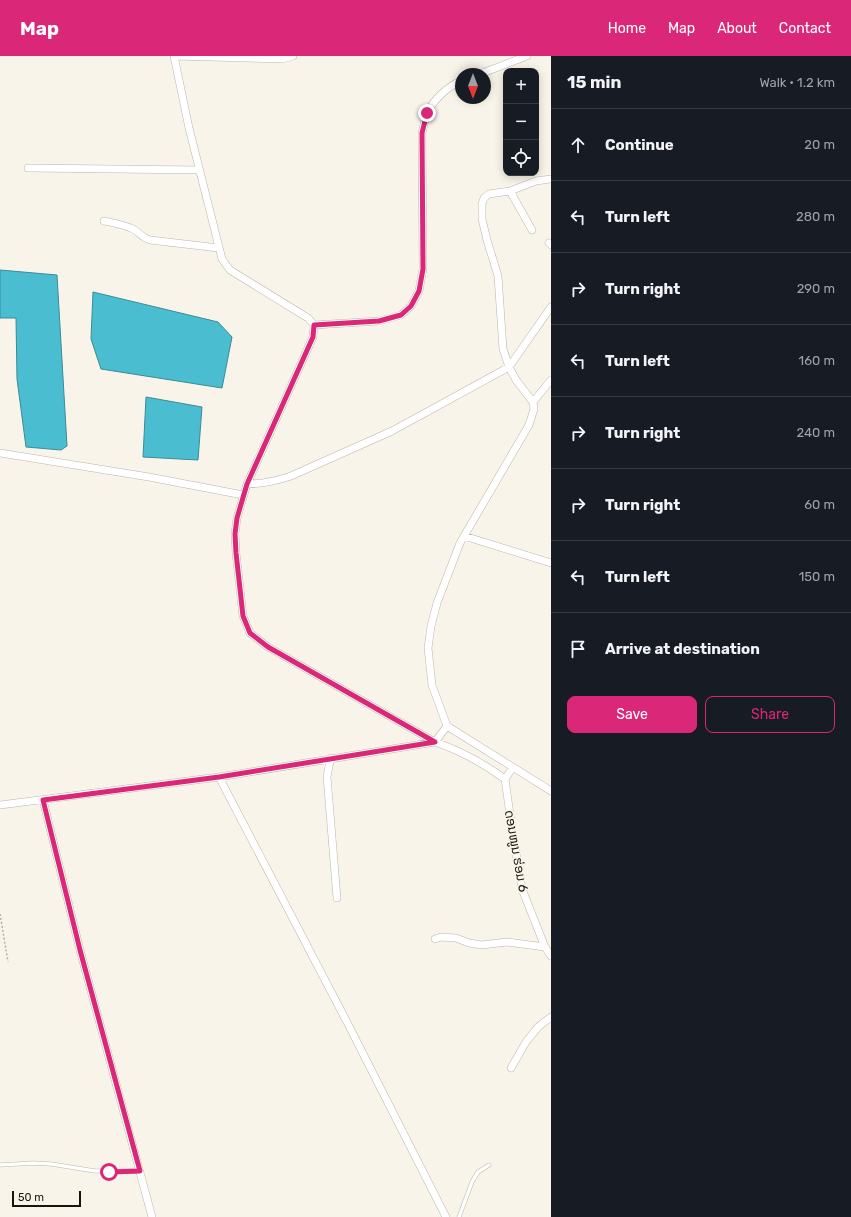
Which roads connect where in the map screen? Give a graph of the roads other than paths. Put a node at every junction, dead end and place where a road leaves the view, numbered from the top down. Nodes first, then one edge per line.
1 (174, 56) edge
2 (293, 56) edge
3 (527, 56) edge
4 (491, 70) edge
5 (455, 84) edge
6 (28, 168) dead end
7 (200, 170) junction
8 (551, 179) edge
9 (510, 191) junction
10 (104, 221) dead end
11 (532, 230) dead end
12 (219, 248) junction
13 (551, 307) edge
14 (314, 325) junction
15 (509, 367) junction
16 (551, 380) edge
17 (533, 402) junction
18 (0, 453) edge
19 (247, 484) junction
20 (243, 495) junction
21 (464, 536) junction
22 (551, 563) edge
23 (447, 726) junction
24 (435, 742) junction
25 (331, 758) junction
26 (513, 767) junction
27 (219, 777) junction
28 (505, 779) junction
29 (551, 790) edge
30 (43, 800) junction
31 (0, 805) edge
32 (337, 898) dead end
33 (435, 939) dead end
34 (545, 946) junction
35 (551, 956) edge
36 (551, 1017) edge
37 (511, 1068) dead end
38 (0, 1165) edge
39 (489, 1165) dead end
40 (140, 1171) junction
41 (152, 1217) edge
42 (446, 1217) edge
43 (459, 1217) edge

1 - 2 street
1 - 7 street
3 - 4 street
5 - 14 street
6 - 7 street
7 - 12 street
8 - 9 street
9 - 11 street
9 - 15 street
10 - 12 street
12 - 14 street
13 - 15 street
14 - 19 street
15 - 17 street
15 - 19 street
16 - 17 street
17 - 21 street
18 - 20 street
19 - 20 street
20 - 24 street
21 - 22 street
21 - 23 street
23 - 24 street
23 - 26 street
24 - 25 street
24 - 28 street
25 - 27 street
25 - 32 street
26 - 28 street
26 - 29 street
27 - 30 street
27 - 42 street
28 - 34 street, ດອນໜູນ ຮ່ອມ 6
30 - 31 street
30 - 40 street
33 - 34 street
34 - 35 street, ດອນໜູນ ຮ່ອມ 6
36 - 37 street
38 - 40 lane
39 - 43 lane
40 - 41 street

